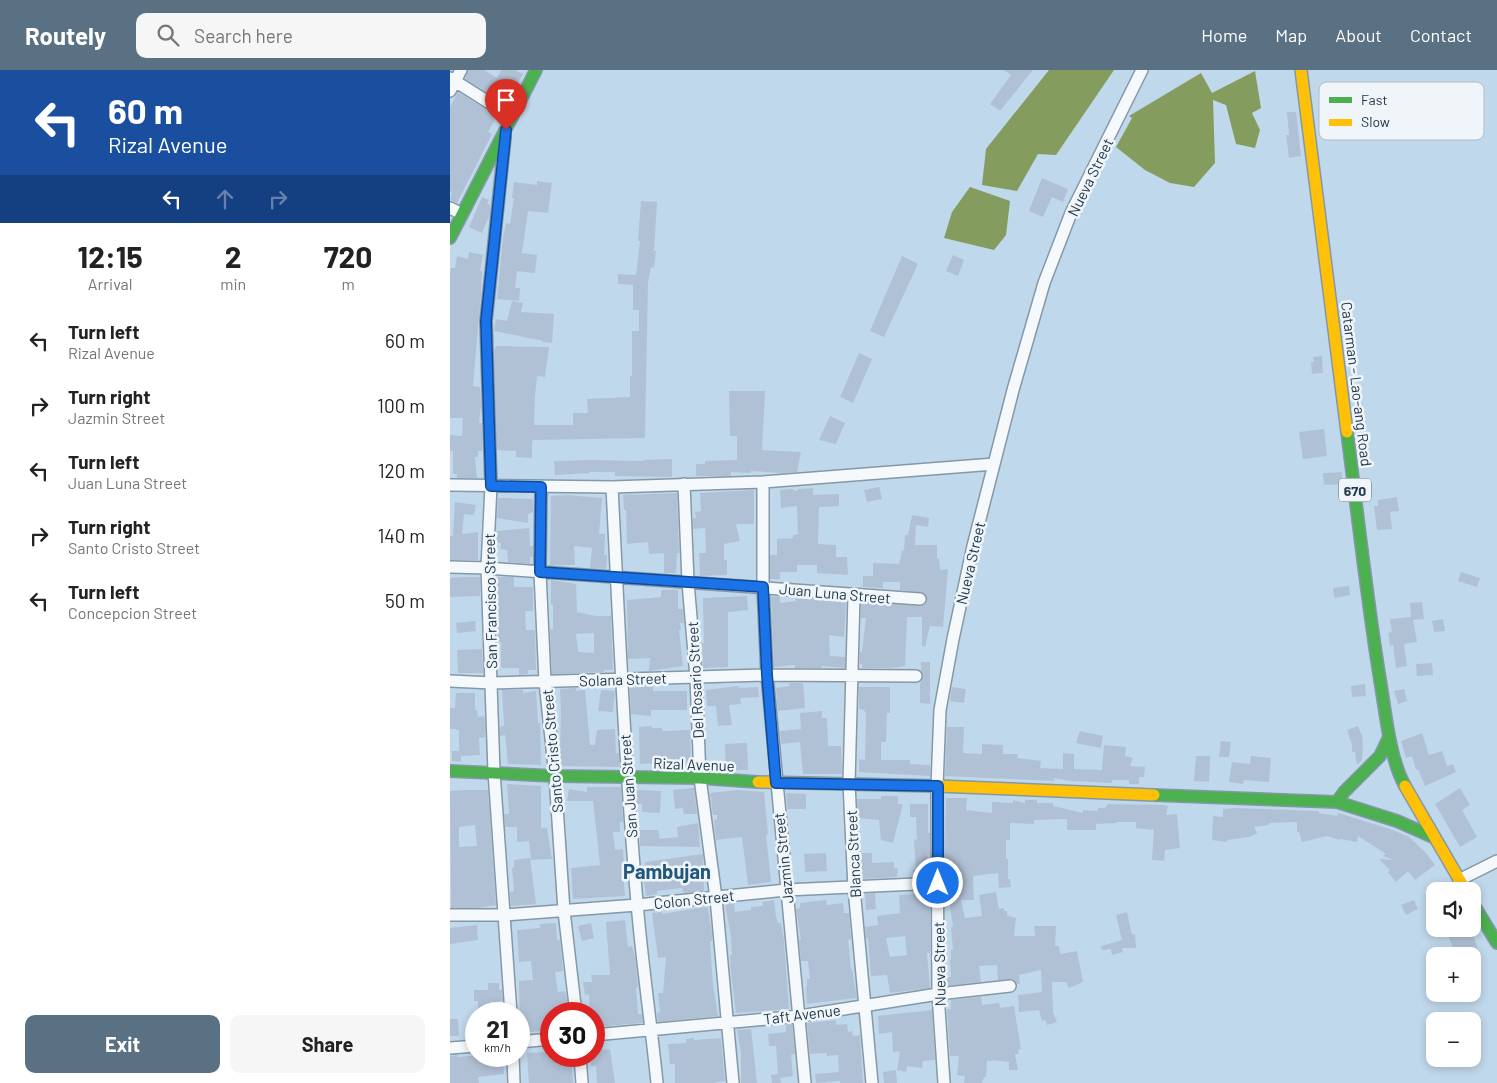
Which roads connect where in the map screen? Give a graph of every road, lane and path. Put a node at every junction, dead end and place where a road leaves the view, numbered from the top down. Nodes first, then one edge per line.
1 (461, 70) edge
2 (536, 70) edge
3 (1142, 70) edge
4 (1301, 70) edge
5 (452, 83) edge
6 (512, 117) junction
7 (506, 130) junction
8 (450, 208) edge
9 (462, 214) junction
10 (450, 238) edge
11 (994, 464) junction
12 (763, 482) junction
13 (684, 484) junction
14 (450, 485) edge
15 (491, 486) junction
16 (541, 487) junction
17 (612, 487) junction
18 (450, 567) edge
19 (487, 568) junction
20 (540, 572) junction
21 (617, 577) junction
22 (688, 582) junction
23 (763, 587) junction
24 (854, 595) junction
25 (920, 599) dead end
26 (767, 675) junction
27 (851, 675) junction
28 (916, 676) dead end
29 (696, 677) junction
30 (450, 680) edge
31 (621, 680) junction
32 (545, 682) junction
33 (492, 683) junction
34 (1389, 737) junction
35 (450, 771) edge
36 (494, 772) junction
37 (555, 776) junction
38 (627, 776) junction
39 (700, 778) junction
40 (776, 783) junction
41 (849, 783) junction
42 (938, 786) junction
43 (1337, 802) junction
44 (1433, 837) junction
45 (1497, 861) edge
46 (1459, 880) joint
47 (938, 883) junction
48 (854, 888) junction
49 (786, 890) junction
50 (716, 898) junction
51 (637, 905) junction
52 (564, 911) junction
53 (450, 915) edge
54 (504, 915) junction
55 (1481, 917) edge
56 (1497, 943) edge
57 (1010, 986) dead end
58 (938, 994) junction
59 (510, 1002) edge
60 (575, 1002) edge
61 (866, 1006) junction
62 (800, 1016) junction
63 (728, 1022) junction
64 (652, 1030) junction
65 (605, 1034) edge
66 (465, 1047) edge
67 (450, 1048) edge
68 (513, 1067) edge
69 (581, 1067) edge
70 (514, 1083) edge
71 (582, 1083) edge
72 (657, 1083) edge
73 (733, 1083) edge
74 (805, 1083) edge
75 (872, 1083) edge
76 (944, 1083) edge

1 - 5 street
2 - 6 street
3 - 11 street, Nueva Street
4 - 34 street, Catarman - Lao-ang Road / 670
5 - 6 street
6 - 7 street
7 - 9 street
7 - 15 street, San Francisco Street
8 - 9 street
9 - 10 street
11 - 12 street
11 - 42 street, Nueva Street
12 - 13 street
12 - 23 street, Jazmin Street
13 - 17 street
13 - 22 street, Del Rosario Street
14 - 15 street
15 - 16 street
15 - 19 street, San Francisco Street
16 - 17 street
16 - 20 street, Santo Cristo Street
17 - 21 street, San Juan Street
18 - 19 street, Juan Luna Street
19 - 20 street, Juan Luna Street
19 - 33 street, San Francisco Street
20 - 21 street, Juan Luna Street
20 - 32 street, Santo Cristo Street
21 - 22 street, Juan Luna Street
21 - 31 street, San Juan Street
22 - 23 street, Juan Luna Street
22 - 29 street, Del Rosario Street
23 - 24 street, Juan Luna Street
23 - 26 street, Jazmin Street
24 - 25 street, Juan Luna Street
24 - 27 street, Blanca Street
26 - 27 street, Solana Street
26 - 29 street, Solana Street
26 - 40 street, Jazmin Street
27 - 28 street, Solana Street
27 - 41 street, Blanca Street
29 - 31 street, Solana Street
29 - 39 street, Del Rosario Street
30 - 33 street, Solana Street
31 - 32 street, Solana Street
31 - 38 street, San Juan Street
32 - 33 street, Solana Street
32 - 37 street, Santo Cristo Street
33 - 36 street, San Francisco Street
34 - 43 street
34 - 44 street, Catarman - Lao-ang Road / 670
35 - 36 street, Rizal Avenue
36 - 37 street, Rizal Avenue
36 - 54 street, San Francisco Street
37 - 38 street, Rizal Avenue
37 - 52 street, Santo Cristo Street
38 - 39 street, Rizal Avenue
38 - 51 street, San Juan Street
39 - 40 street, Rizal Avenue
39 - 50 street, Del Rosario Street
40 - 41 street, Rizal Avenue
40 - 49 street, Jazmin Street
41 - 42 street, Rizal Avenue
41 - 48 street, Blanca Street
42 - 43 street, Rizal Avenue
42 - 47 street, Nueva Street
43 - 44 street, Rizal Avenue
44 - 46 street, Catarman - Lao-ang Road / 670
45 - 46 street
47 - 48 street, Colon Street
47 - 58 street, Nueva Street
48 - 49 street, Colon Street
48 - 61 street, Blanca Street
49 - 50 street, Colon Street
49 - 62 street, Jazmin Street
50 - 51 street, Colon Street
50 - 63 street, Del Rosario Street
51 - 52 street, Colon Street
51 - 64 street, San Juan Street
52 - 54 street, Colon Street
52 - 60 street, Santo Cristo Street
53 - 54 street, Colon Street
54 - 59 street, San Francisco Street
55 - 56 street
57 - 58 street, Taft Avenue
58 - 61 street, Taft Avenue
58 - 76 street, Nueva Street
61 - 62 street, Taft Avenue
61 - 75 street, Blanca Street
62 - 63 street, Taft Avenue
62 - 74 street, Jazmin Street
63 - 64 street, Taft Avenue
63 - 73 street, Del Rosario Street
64 - 65 street, Taft Avenue
64 - 72 street, San Juan Street
66 - 67 street
68 - 70 street
69 - 71 street

